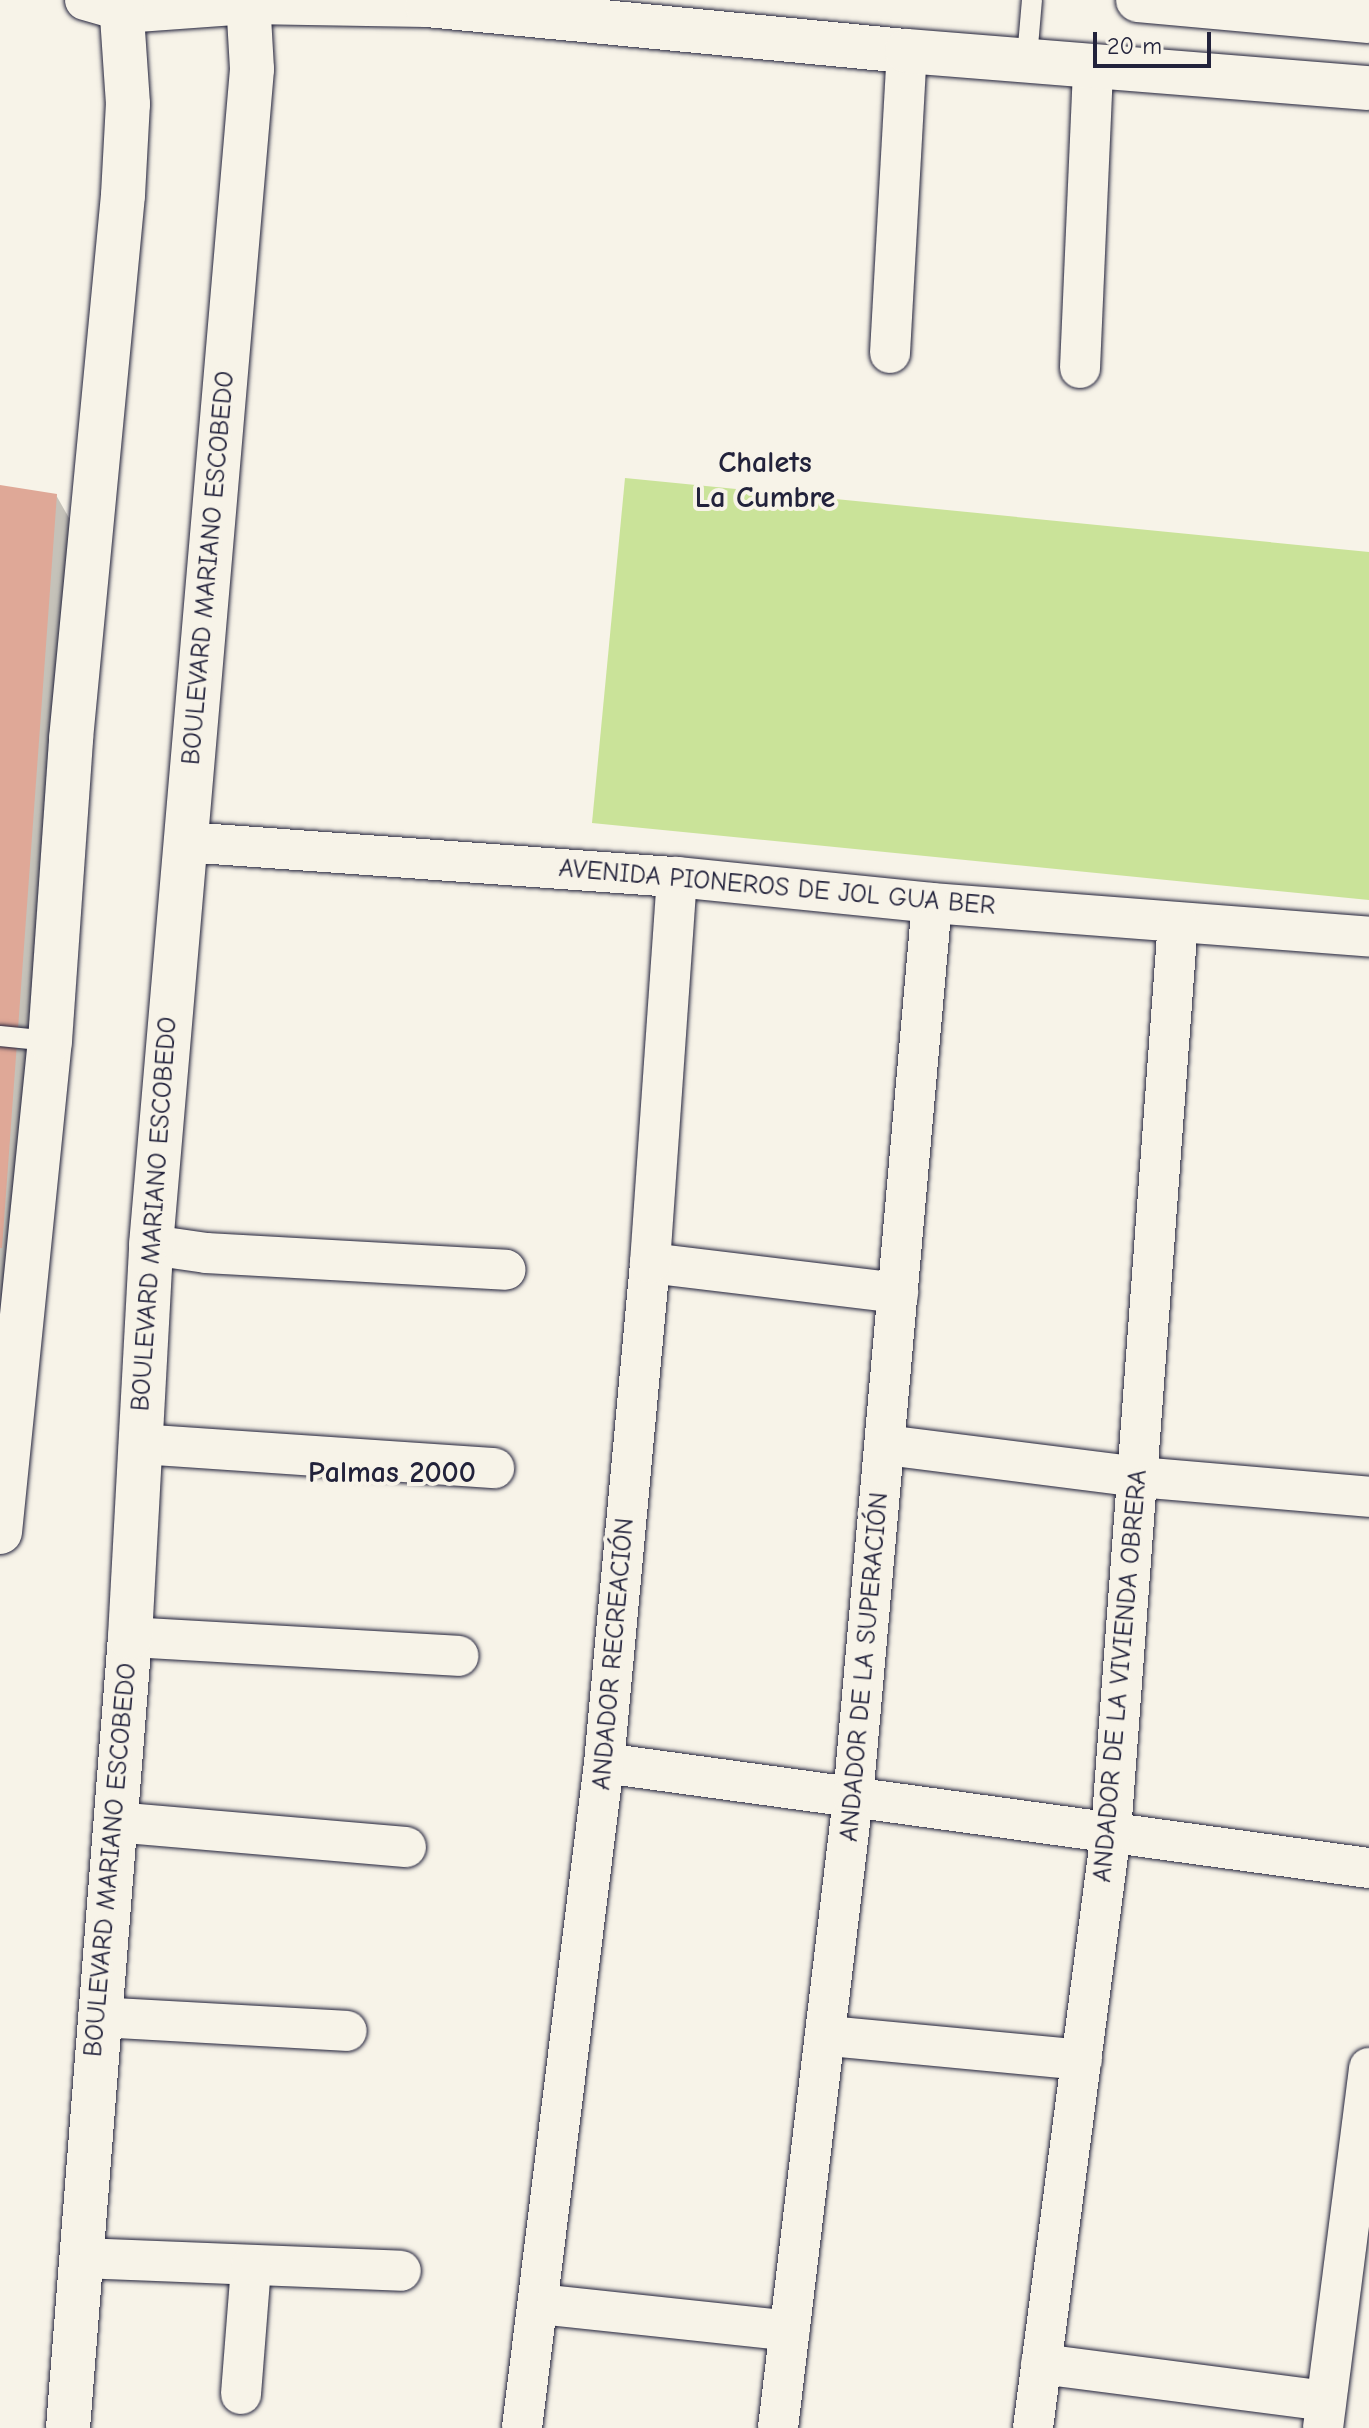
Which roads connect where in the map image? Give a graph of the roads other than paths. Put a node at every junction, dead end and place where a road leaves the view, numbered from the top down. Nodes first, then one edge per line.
1 (1032, 0) edge
2 (1138, 0) edge
3 (248, 1) edge
4 (109, 4) edge
5 (1369, 21) edge
6 (907, 51) junction
7 (1027, 58) junction
8 (1093, 66) junction
9 (1369, 88) edge
10 (890, 353) dead end
11 (1080, 368) dead end
12 (185, 842) junction
13 (677, 877) junction
14 (932, 903) junction
15 (1178, 922) junction
16 (1369, 937) edge
17 (0, 1036) edge
18 (50, 1041) junction
19 (151, 1245) junction
20 (650, 1263) junction
21 (506, 1270) dead end
22 (898, 1293) junction
23 (139, 1444) junction
24 (886, 1445) junction
25 (494, 1468) dead end
26 (1138, 1477) junction
27 (1369, 1497) edge
28 (0, 1532) edge
29 (130, 1637) junction
30 (458, 1656) dead end
31 (604, 1763) junction
32 (853, 1798) junction
33 (114, 1822) junction
34 (1111, 1832) junction
35 (406, 1847) dead end
36 (1369, 1868) edge
37 (98, 2017) junction
38 (347, 2031) dead end
39 (829, 2036) junction
40 (1082, 2060) junction
41 (1369, 2068) edge
42 (82, 2258) junction
43 (251, 2266) junction
44 (401, 2271) dead end
45 (539, 2304) junction
46 (790, 2331) junction
47 (1041, 2364) junction
48 (241, 2394) dead end
49 (1325, 2414) edge
50 (68, 2428) edge
51 (522, 2428) edge
52 (778, 2428) edge
53 (1033, 2428) edge

1 - 7 lane
2 - 5 main road
3 - 4 main road
3 - 6 main road
3 - 12 main road, BOULEVARD MARIANO ESCOBEDO
4 - 18 main road
6 - 7 main road
6 - 10 street
7 - 8 main road
8 - 9 main road
8 - 11 street
12 - 13 street, AVENIDA PIONEROS DE JOL GUA BER
12 - 19 main road, BOULEVARD MARIANO ESCOBEDO
13 - 14 street, AVENIDA PIONEROS DE JOL GUA BER
13 - 20 street, ANDADOR RECREACIÓN
14 - 15 street, AVENIDA PIONEROS DE JOL GUA BER
14 - 22 street, ANDADOR DE LA SUPERACIÓN
15 - 16 street, AVENIDA PIONEROS DE JOL GUA BER
15 - 26 street, ANDADOR DE LA VIVIENDA OBRERA
17 - 18 lane
18 - 28 main road
19 - 21 street
19 - 23 main road, BOULEVARD MARIANO ESCOBEDO
20 - 22 street
20 - 31 street, ANDADOR RECREACIÓN
22 - 24 street, ANDADOR DE LA SUPERACIÓN
23 - 25 street
23 - 29 main road, BOULEVARD MARIANO ESCOBEDO
24 - 26 street
24 - 32 street, ANDADOR DE LA SUPERACIÓN
26 - 27 street
26 - 34 street, ANDADOR DE LA VIVIENDA OBRERA
29 - 30 street
29 - 33 main road, BOULEVARD MARIANO ESCOBEDO
31 - 32 street
31 - 45 street, ANDADOR RECREACIÓN
32 - 34 street
32 - 39 street, ANDADOR DE LA SUPERACIÓN
33 - 35 street
33 - 37 main road, BOULEVARD MARIANO ESCOBEDO
34 - 36 street
34 - 40 street, ANDADOR DE LA VIVIENDA OBRERA
37 - 38 street
37 - 42 main road, BOULEVARD MARIANO ESCOBEDO
39 - 40 street
39 - 46 street, ANDADOR DE LA SUPERACIÓN
40 - 47 street, ANDADOR DE LA VIVIENDA OBRERA
41 - 49 street
42 - 43 street
42 - 50 main road, BOULEVARD MARIANO ESCOBEDO
43 - 44 street
43 - 48 street
45 - 46 street
45 - 51 street, ANDADOR RECREACIÓN
46 - 52 street, ANDADOR DE LA SUPERACIÓN
47 - 49 street
47 - 53 street, ANDADOR DE LA VIVIENDA OBRERA

